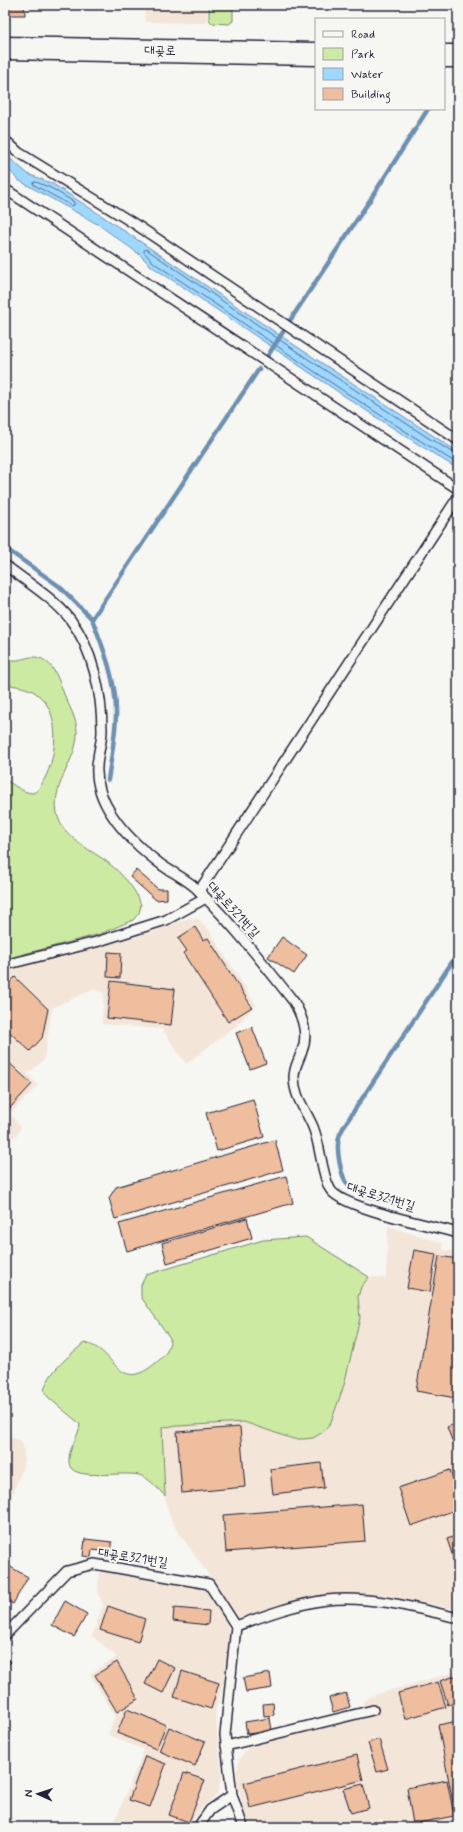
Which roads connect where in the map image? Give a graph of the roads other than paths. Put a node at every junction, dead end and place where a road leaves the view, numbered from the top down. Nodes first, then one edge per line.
1 (5, 48) edge
2 (315, 54) edge
3 (445, 56) edge
4 (458, 56) edge
5 (5, 140) edge
6 (5, 189) edge
7 (458, 440) edge
8 (458, 489) edge
9 (458, 497) edge
10 (5, 565) edge
11 (199, 891) junction
12 (206, 898) junction
13 (5, 965) edge
14 (458, 1233) edge
15 (458, 1618) edge
16 (236, 1626) junction
17 (5, 1635) edge
18 (373, 1710) dead end
19 (226, 1746) junction
20 (232, 1795) junction
21 (198, 1827) edge
22 (243, 1827) edge

1 - 2 street, 대곶로
3 - 4 street
5 - 7 lane
6 - 8 lane
9 - 11 lane
10 - 11 lane, 대곶로321번길
11 - 12 lane, 대곶로321번길
12 - 13 lane
12 - 14 lane, 대곶로321번길
15 - 16 lane
16 - 17 lane, 대곶로321번길
16 - 19 lane
18 - 19 lane
19 - 20 lane
20 - 21 lane
20 - 22 lane

